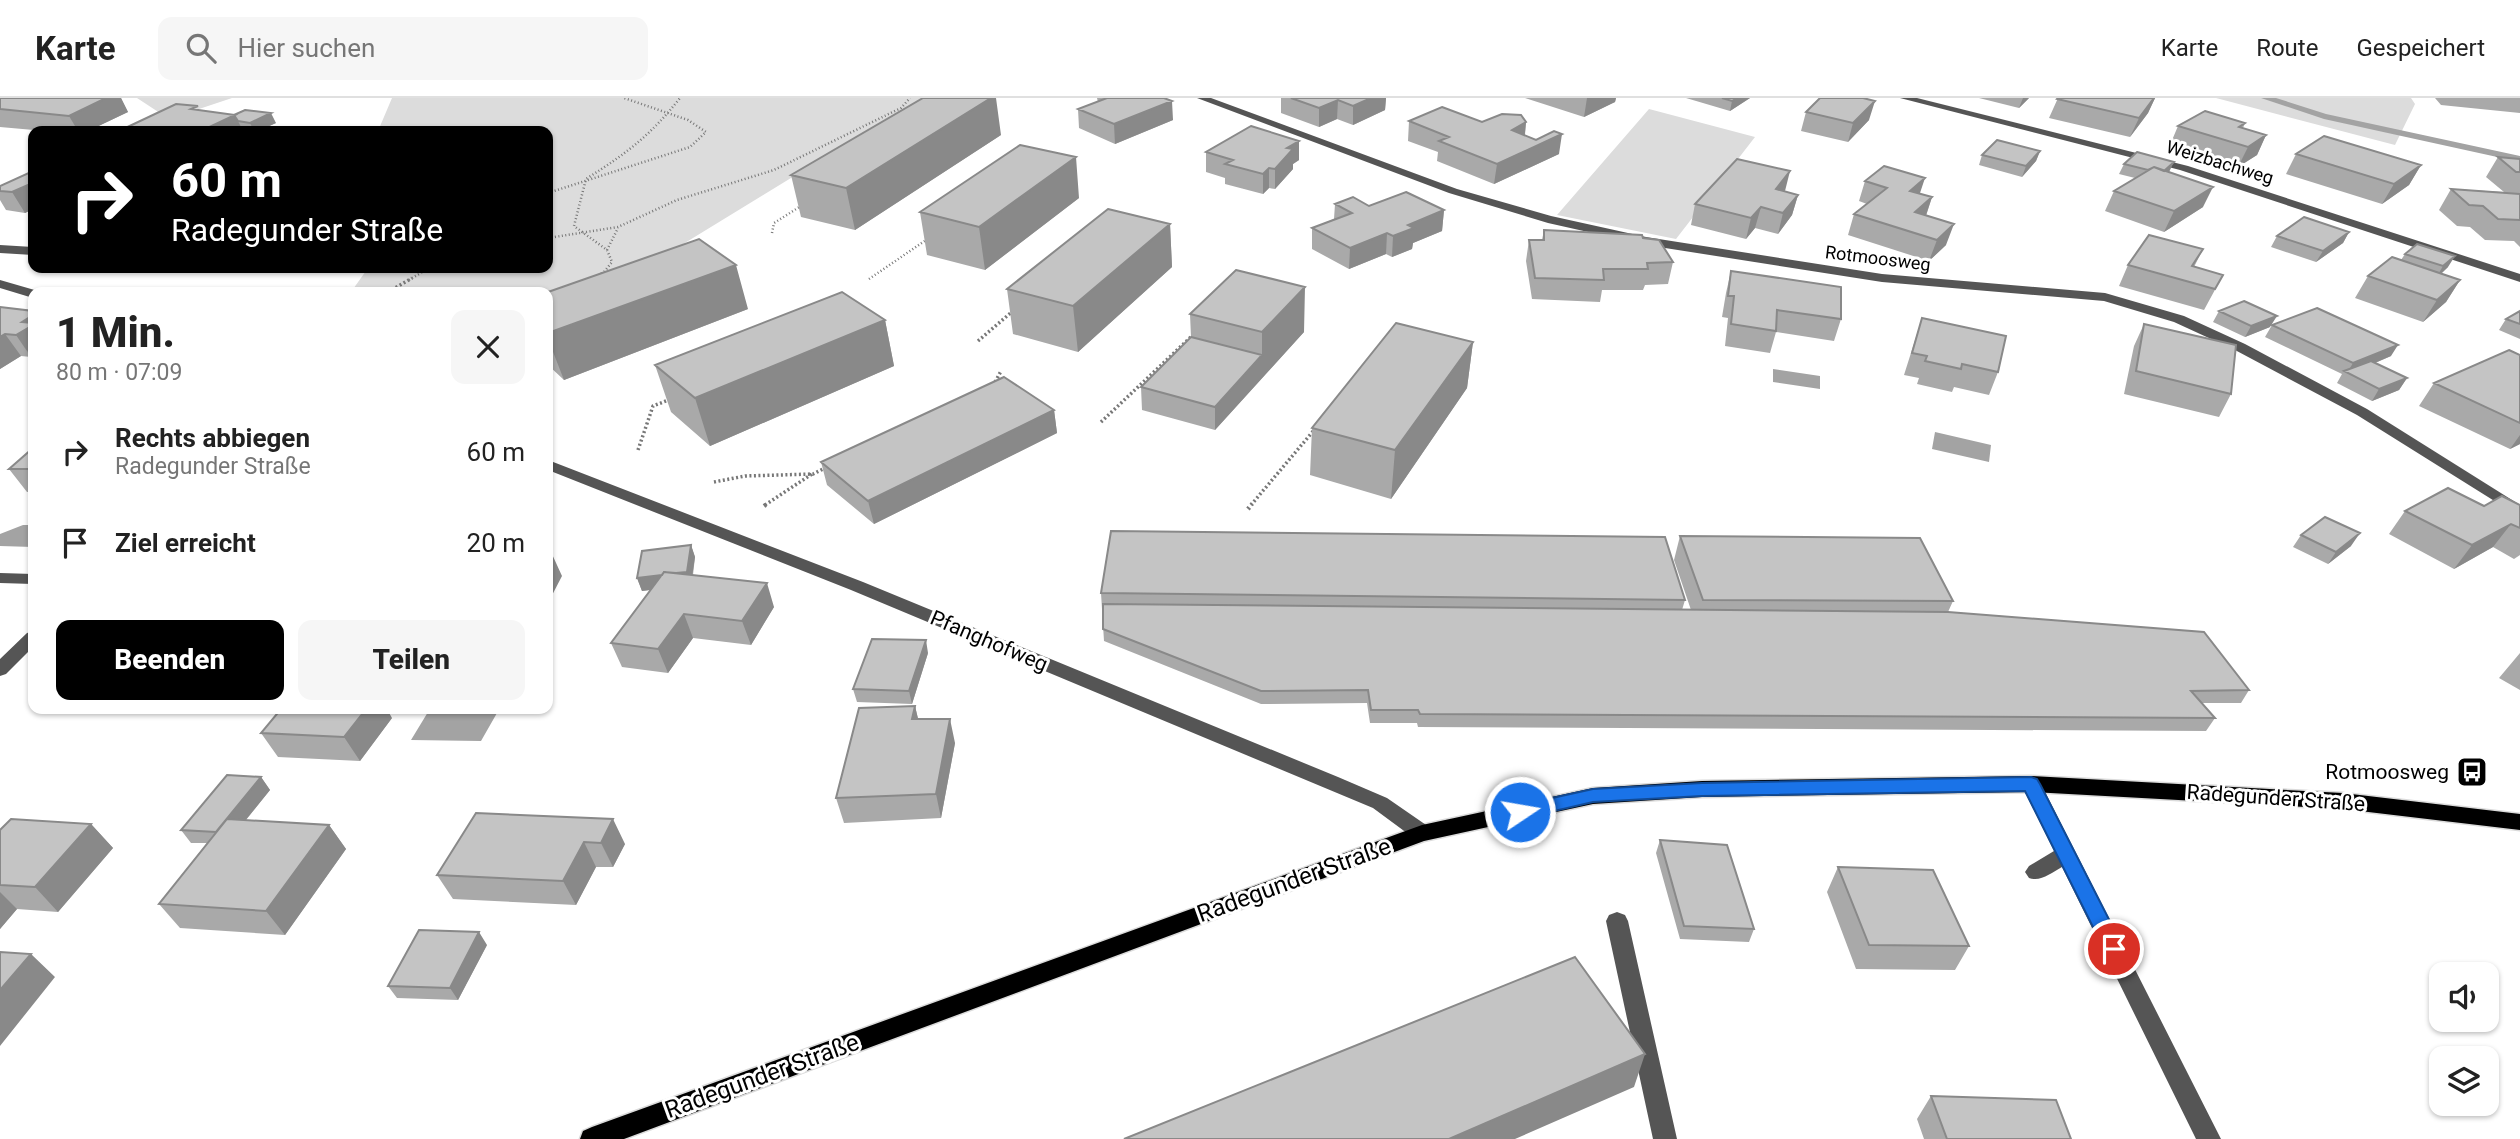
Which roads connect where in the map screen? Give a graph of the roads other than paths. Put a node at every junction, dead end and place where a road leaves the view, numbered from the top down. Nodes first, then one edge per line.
1 (1202, 98) edge
2 (1905, 98) edge
3 (0, 249) edge
4 (28, 251) edge
5 (2520, 278) edge
6 (0, 284) edge
7 (28, 292) edge
8 (553, 467) edge
9 (2520, 512) edge
10 (0, 578) edge
11 (28, 579) edge
12 (28, 642) edge
13 (0, 670) edge
14 (2031, 784) junction
15 (2520, 822) edge
16 (1422, 833) junction
17 (2066, 854) junction
18 (2036, 872) dead end
19 (1617, 922) dead end
20 (592, 1139) edge
21 (1665, 1139) edge
22 (2209, 1139) edge

1 - 9 street, Rotmoosweg
2 - 5 street, Weizbachweg
3 - 4 street
6 - 7 street
8 - 16 street, Pfanghofweg
10 - 11 street
12 - 13 street
14 - 15 main road, Radegunder Straße
14 - 16 main road, Radegunder Straße
14 - 17 street
16 - 20 main road, Radegunder Straße
17 - 18 street
17 - 22 street
19 - 21 street

